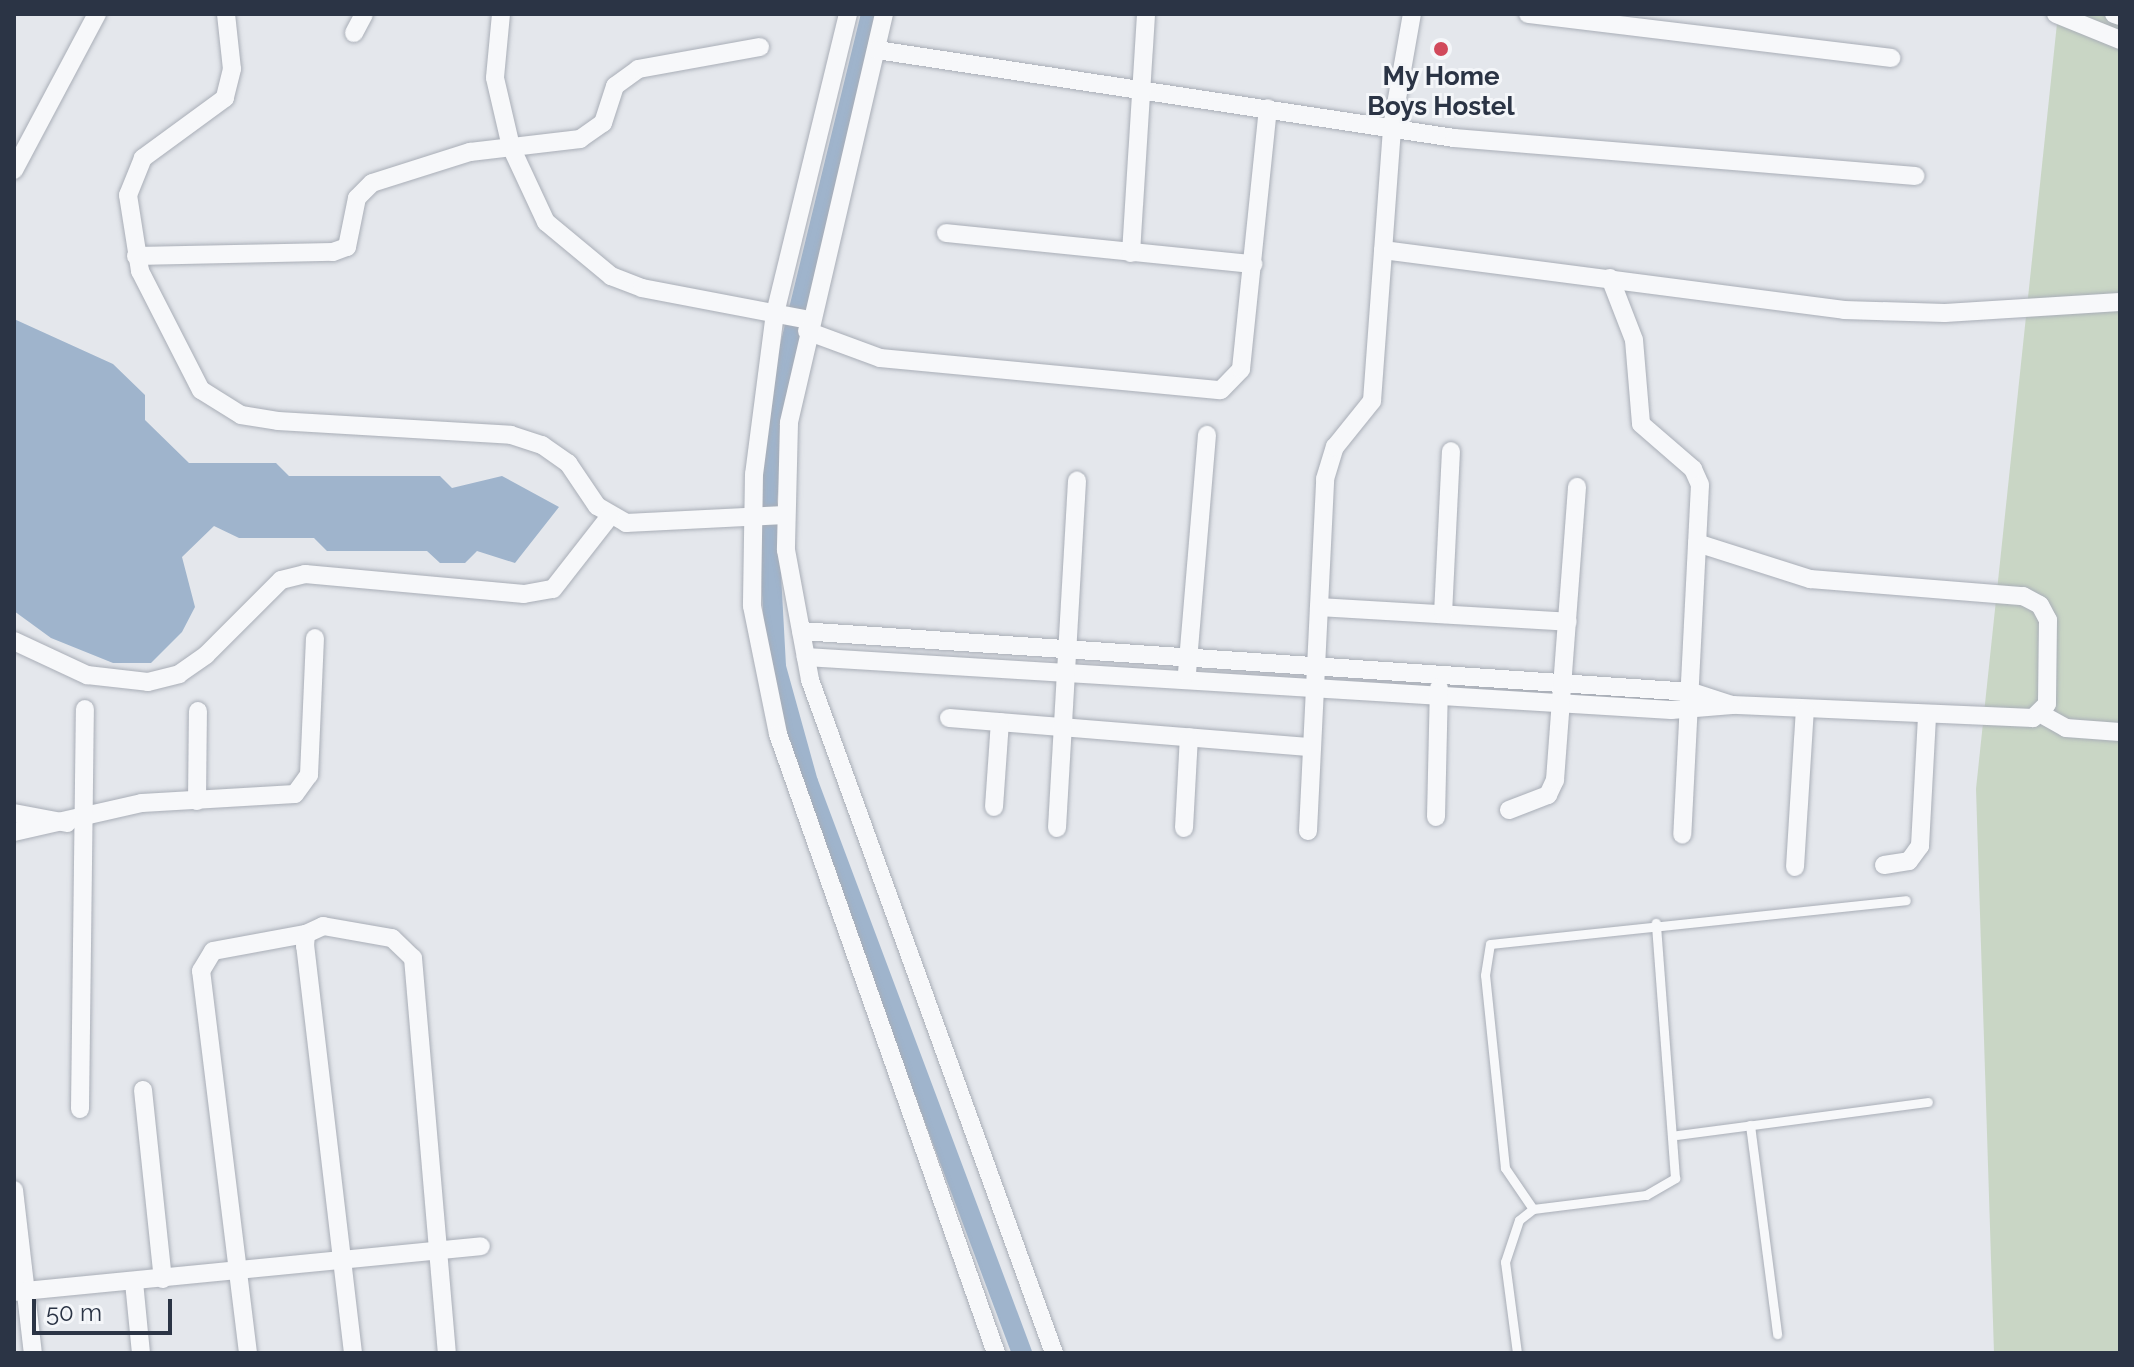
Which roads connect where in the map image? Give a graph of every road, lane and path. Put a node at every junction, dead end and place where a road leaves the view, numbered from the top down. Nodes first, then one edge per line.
1 (97, 14) edge
2 (226, 14) edge
3 (364, 14) edge
4 (848, 14) edge
5 (884, 14) edge
6 (1146, 14) edge
7 (1412, 14) edge
8 (2056, 14) edge
9 (2114, 14) edge
10 (1537, 15) edge
11 (2120, 16) edge
12 (495, 17) edge
13 (354, 33) dead end
14 (2120, 40) edge
15 (760, 47) dead end
16 (877, 50) junction
17 (1891, 58) dead end
18 (1138, 91) junction
19 (1268, 108) junction
20 (1392, 127) junction
21 (511, 147) junction
22 (14, 170) edge
23 (1915, 176) dead end
24 (946, 233) dead end
25 (1383, 250) junction
26 (1131, 253) junction
27 (136, 256) junction
28 (1253, 264) junction
29 (1610, 278) junction
30 (2120, 302) edge
31 (795, 320) junction
32 (1207, 435) dead end
33 (1451, 451) dead end
34 (1077, 481) dead end
35 (1577, 487) dead end
36 (782, 515) junction
37 (610, 516) junction
38 (756, 516) junction
39 (1697, 543) junction
40 (1319, 607) junction
41 (1443, 614) junction
42 (1568, 622) junction
43 (801, 631) junction
44 (315, 638) dead end
45 (14, 641) edge
46 (806, 657) junction
47 (1065, 661) junction
48 (1317, 668) junction
49 (1187, 671) junction
50 (1440, 676) junction
51 (1562, 683) junction
52 (1315, 690) junction
53 (1439, 697) junction
54 (1690, 701) junction
55 (1559, 704) junction
56 (85, 709) dead end
57 (1805, 709) junction
58 (198, 711) dead end
59 (2041, 714) junction
60 (1927, 715) junction
61 (949, 718) dead end
62 (1000, 722) junction
63 (1061, 727) junction
64 (2120, 732) edge
65 (1189, 737) junction
66 (1312, 747) junction
67 (197, 801) junction
68 (994, 807) dead end
69 (1509, 810) dead end
70 (14, 813) edge
71 (1436, 817) dead end
72 (74, 820) junction
73 (1057, 828) dead end
74 (1184, 828) dead end
75 (1308, 831) dead end
76 (14, 832) edge
77 (1682, 835) dead end
78 (1884, 865) dead end
79 (1795, 867) dead end
80 (1906, 900) dead end
81 (1656, 923) junction
82 (306, 934) junction
83 (143, 1090) dead end
84 (1928, 1102) dead end
85 (80, 1109) dead end
86 (1750, 1125) junction
87 (1677, 1135) junction
88 (14, 1190) edge
89 (1533, 1209) junction
90 (481, 1246) dead end
91 (437, 1251) junction
92 (342, 1262) junction
93 (239, 1272) junction
94 (163, 1279) junction
95 (134, 1282) junction
96 (20, 1291) edge
97 (1777, 1334) dead end
98 (33, 1353) edge
99 (141, 1353) edge
100 (248, 1353) edge
101 (353, 1353) edge
102 (447, 1353) edge
103 (996, 1353) edge
104 (1054, 1353) edge
105 (1517, 1353) edge

1 - 22 street
2 - 27 street
3 - 13 street
4 - 31 street
5 - 16 street
6 - 18 street
7 - 20 street
8 - 14 street
9 - 11 street
10 - 17 street
12 - 21 street
15 - 21 street
16 - 18 street
16 - 31 street
18 - 19 street
18 - 26 street
19 - 20 street
19 - 28 street
20 - 23 street
20 - 25 street
21 - 27 street
21 - 31 street
24 - 26 street
25 - 29 street
25 - 40 street
26 - 28 street
27 - 37 street
28 - 31 street
29 - 30 street
29 - 39 street
31 - 36 street
31 - 38 street
32 - 49 street
33 - 41 street
34 - 47 street
35 - 42 street
36 - 38 street
36 - 43 street
37 - 38 street
37 - 45 street
38 - 103 street
39 - 54 street
39 - 59 street
40 - 41 street
40 - 48 street
41 - 42 street
42 - 51 street
43 - 46 street
43 - 47 street
44 - 67 street
46 - 47 street
46 - 104 street
47 - 49 street
47 - 63 street
48 - 49 street
48 - 50 street
48 - 52 street
49 - 52 street
50 - 51 street
50 - 53 street
51 - 54 street
51 - 55 street
52 - 53 street
52 - 66 street
53 - 55 street
53 - 71 street
54 - 55 street
54 - 57 street
54 - 77 street
55 - 69 street
56 - 72 street
57 - 60 street
57 - 79 street
58 - 67 street
59 - 60 street
59 - 64 street
60 - 78 street
61 - 62 street
62 - 63 street
62 - 68 street
63 - 65 street
63 - 73 street
65 - 66 street
65 - 74 street
66 - 75 street
67 - 72 street
70 - 72 street
72 - 76 street
72 - 85 street
80 - 81 lane
81 - 87 lane
81 - 89 lane
82 - 91 street
82 - 92 street
82 - 93 street
83 - 94 street
84 - 86 lane
86 - 87 lane
86 - 97 lane
87 - 89 lane
88 - 96 street
89 - 105 lane
90 - 91 street
91 - 92 street
91 - 102 street
92 - 93 street
92 - 101 street
93 - 94 street
93 - 100 street
94 - 95 street
95 - 96 street
95 - 99 street
96 - 98 street

